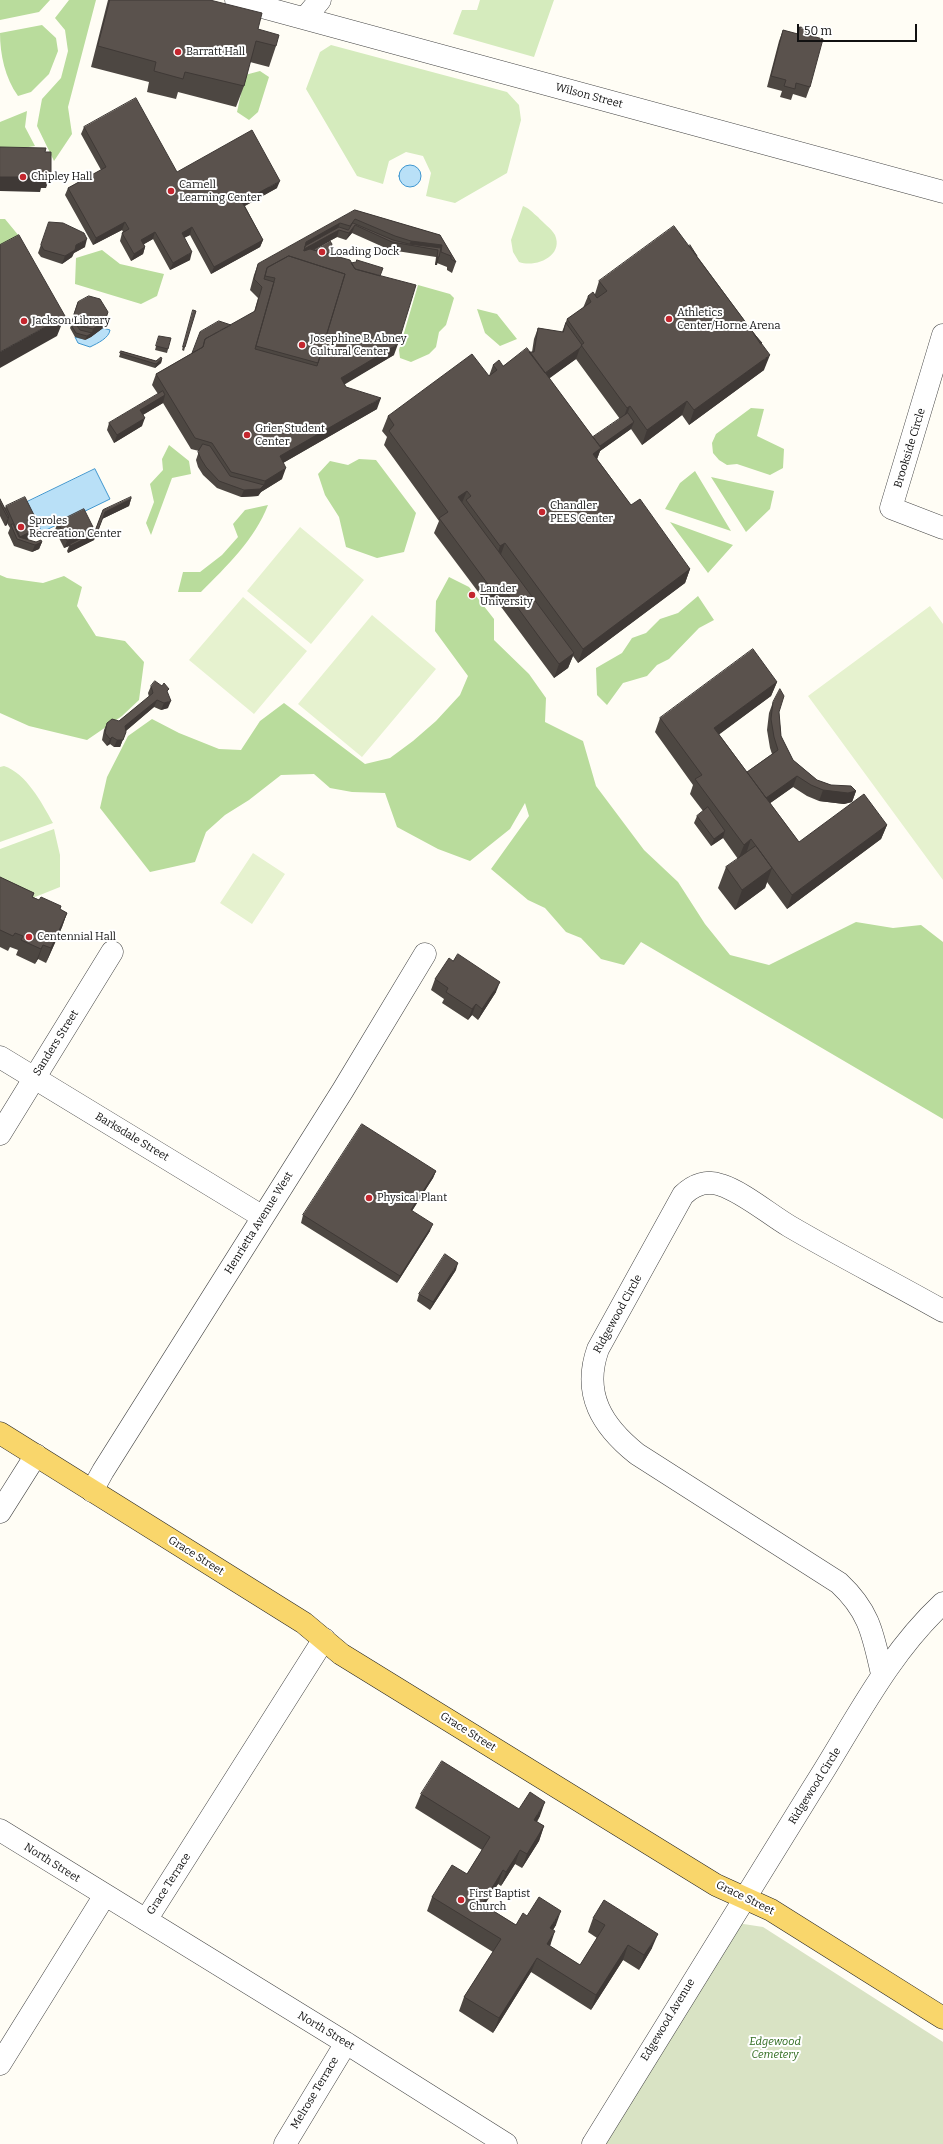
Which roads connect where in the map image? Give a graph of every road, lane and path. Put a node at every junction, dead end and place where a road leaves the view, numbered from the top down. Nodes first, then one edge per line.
1 (236, 0) edge
2 (320, 0) edge
3 (305, 9) edge
4 (943, 192) edge
5 (943, 335) edge
6 (943, 528) edge
7 (112, 952) dead end
8 (425, 954) dead end
9 (0, 1057) edge
10 (35, 1078) junction
11 (0, 1134) edge
12 (263, 1217) junction
13 (943, 1312) edge
14 (0, 1433) edge
15 (36, 1455) junction
16 (92, 1491) junction
17 (0, 1512) edge
18 (943, 1603) edge
19 (324, 1639) junction
20 (882, 1674) junction
21 (0, 1830) edge
22 (105, 1895) junction
23 (744, 1898) junction
24 (146, 1920) junction
25 (943, 2018) edge
26 (346, 2043) junction
27 (0, 2064) edge
28 (285, 2144) edge
29 (506, 2144) edge
30 (593, 2144) edge

1 - 3 street, Wilson Street
2 - 3 street
3 - 4 street, Wilson Street
5 - 6 street, Brookside Circle
7 - 10 street, Sanders Street
8 - 12 street, Henrietta Avenue West
9 - 10 street, Barksdale Street
10 - 11 street, Sanders Street
10 - 12 street, Barksdale Street
12 - 16 street, Henrietta Avenue West
13 - 20 street, Ridgewood Circle
14 - 15 main road, Grace Street
15 - 16 main road, Grace Street
15 - 17 street
16 - 19 main road, Grace Street
18 - 20 street, Ridgewood Circle
19 - 23 main road, Grace Street
19 - 24 street, Grace Terrace
20 - 23 street, Ridgewood Circle
21 - 22 street, North Street
22 - 24 street, Grace Terrace
22 - 27 street
23 - 25 main road, Grace Street
23 - 30 street, Edgewood Avenue
24 - 26 street, North Street
26 - 28 street, Melrose Terrace
26 - 29 street, North Street

